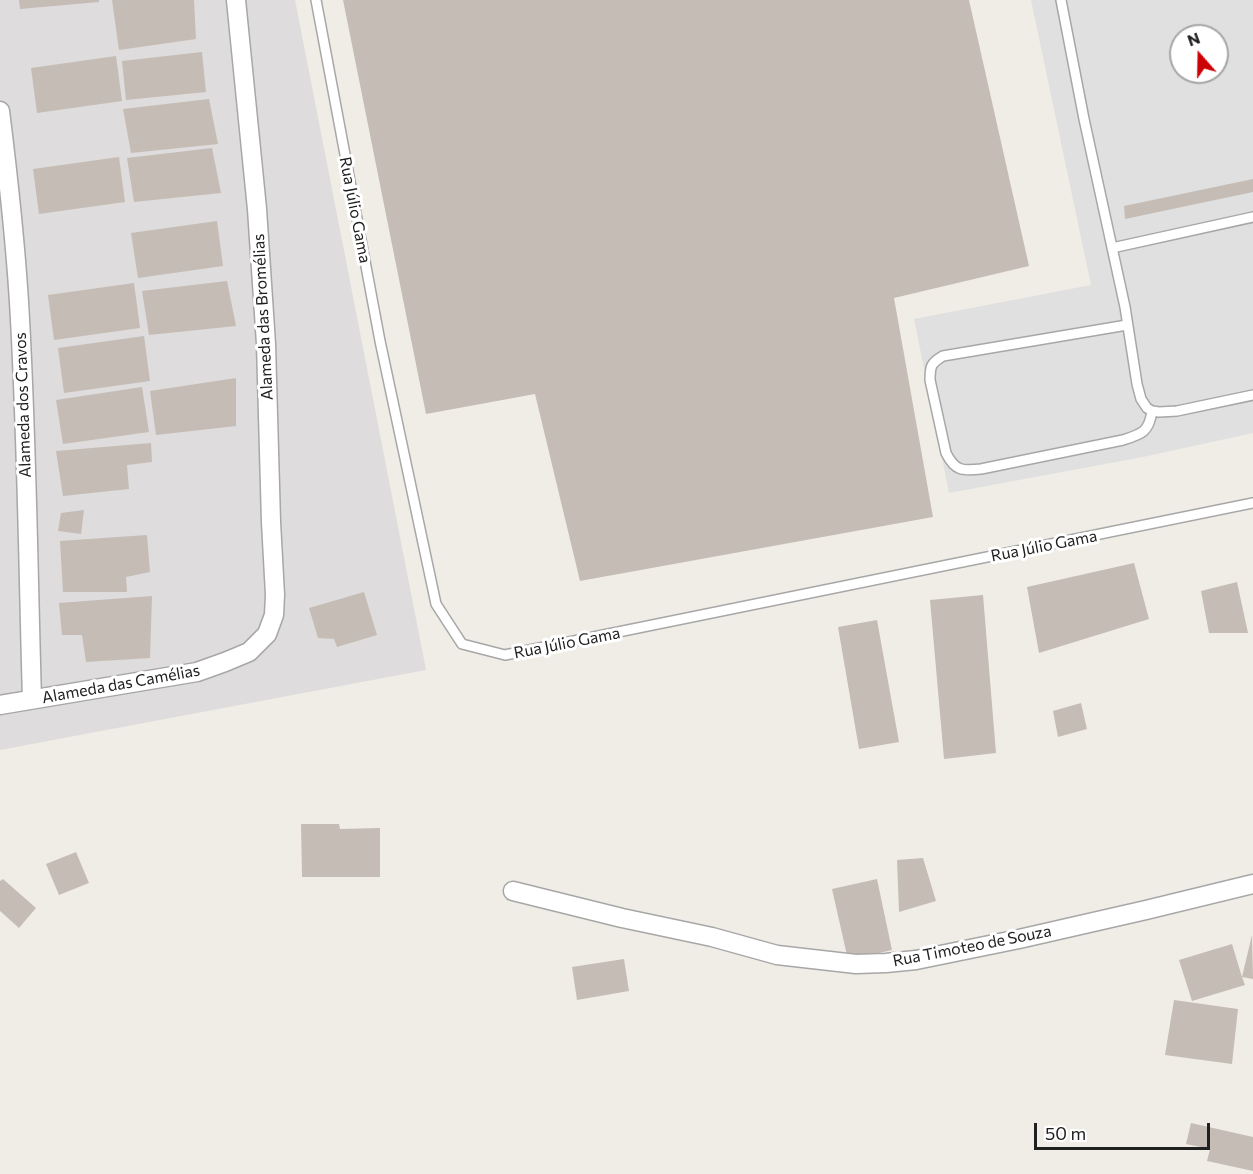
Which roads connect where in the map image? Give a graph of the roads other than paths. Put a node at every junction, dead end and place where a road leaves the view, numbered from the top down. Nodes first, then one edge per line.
1 (236, 0) edge
2 (316, 0) edge
3 (1061, 0) edge
4 (0, 111) edge
5 (1253, 217) edge
6 (1112, 248) junction
7 (1127, 325) junction
8 (1253, 395) edge
9 (1152, 411) junction
10 (1253, 504) edge
11 (267, 634) joint
12 (32, 699) junction
13 (0, 705) edge
14 (1253, 884) edge
15 (513, 891) dead end

1 - 11 street, Alameda das Bromélias
2 - 10 lane, Rua Júlio Gama
3 - 6 lane
4 - 12 street, Alameda dos Cravos
5 - 6 lane
6 - 7 lane
7 - 9 lane
7 - 9 lane
8 - 9 lane
11 - 12 street, Alameda das Camélias
12 - 13 street, Alameda das Camélias
14 - 15 street, Rua Timoteo de Souza

